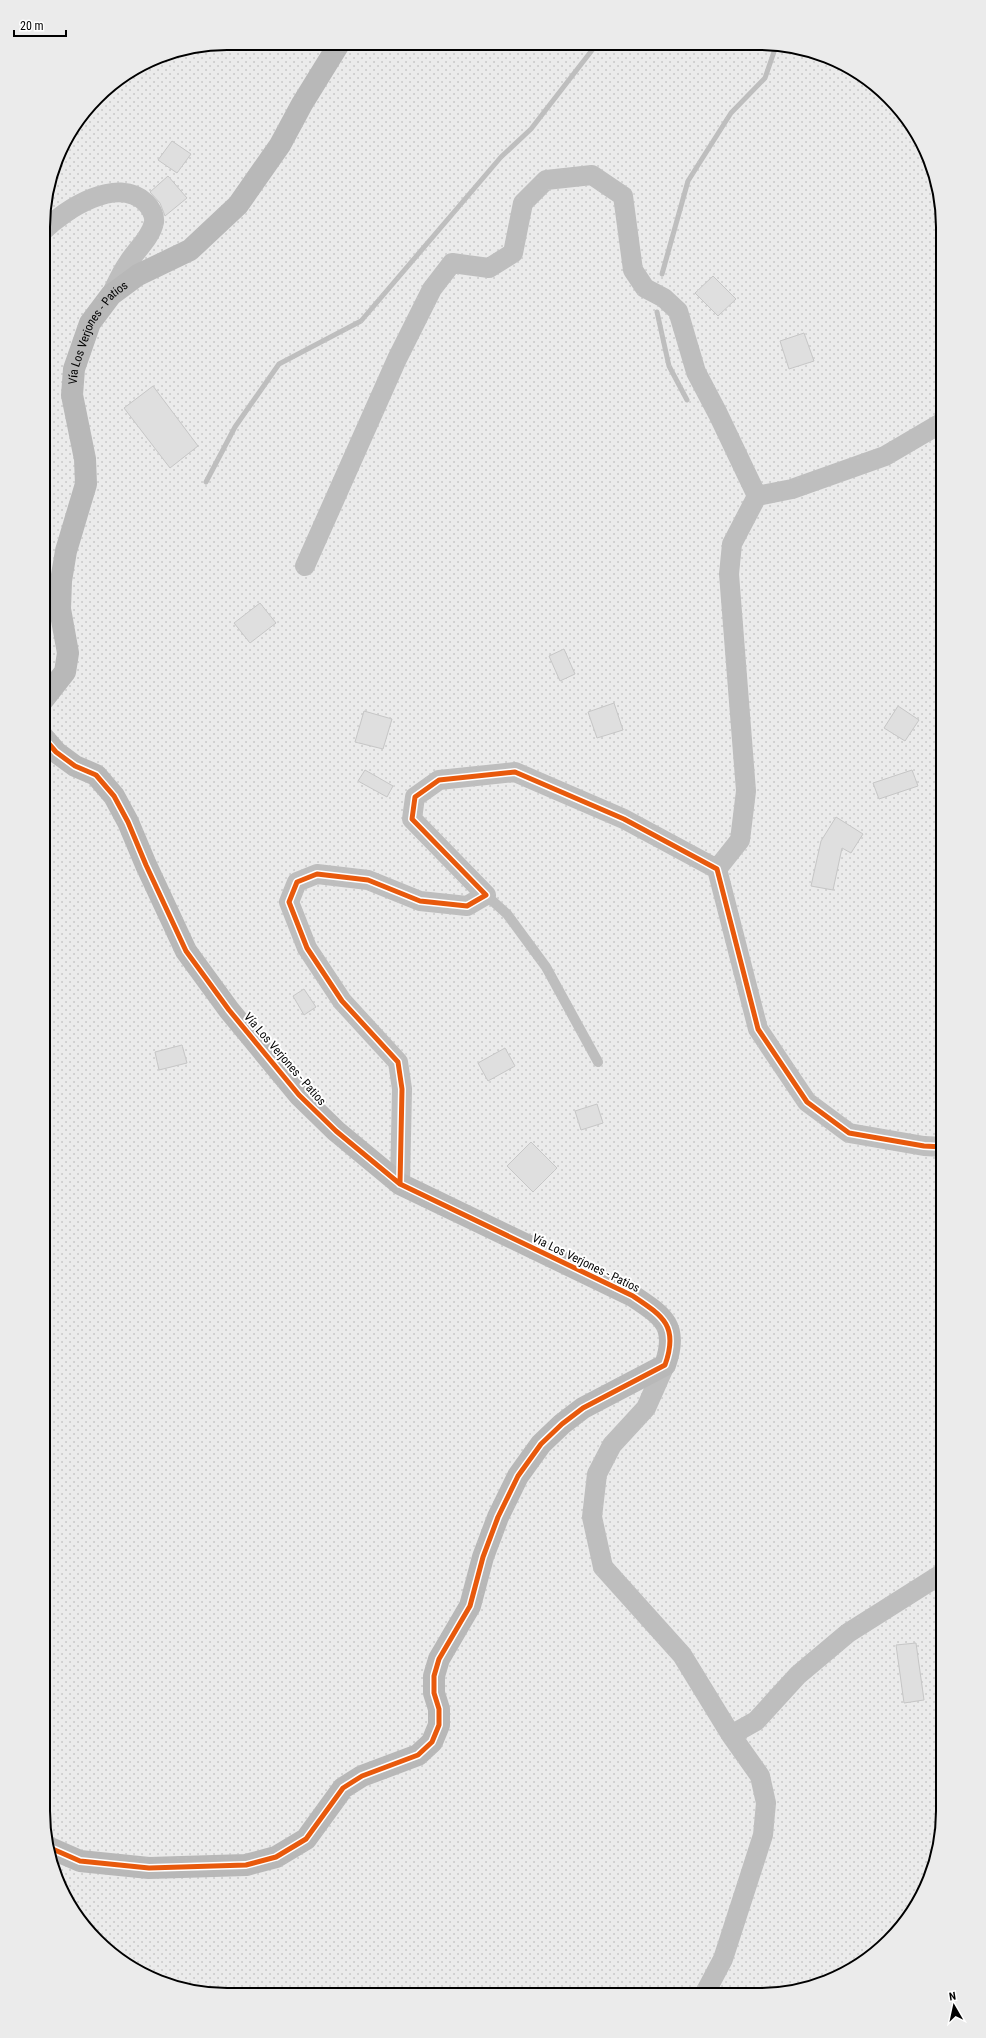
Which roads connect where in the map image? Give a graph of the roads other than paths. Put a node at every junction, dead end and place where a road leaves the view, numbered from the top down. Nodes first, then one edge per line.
1 (335, 50) edge
2 (50, 225) edge
3 (110, 295) junction
4 (936, 426) edge
5 (757, 496) junction
6 (305, 566) dead end
7 (50, 691) edge
8 (50, 745) edge
9 (717, 869) junction
10 (486, 895) junction
11 (598, 1062) dead end
12 (936, 1147) edge
13 (400, 1184) junction
14 (665, 1365) junction
15 (936, 1578) edge
16 (731, 1735) junction
17 (54, 1851) edge
18 (708, 1988) edge

1 - 3 street, Vía Los Verjones - Patios
2 - 3 street
3 - 7 street, Vía Los Verjones - Patios
4 - 5 street
5 - 6 street
5 - 9 street
8 - 13 street, Vía Los Verjones - Patios
9 - 10 street
9 - 12 street
10 - 11 lane
10 - 13 street
13 - 14 street, Vía Los Verjones - Patios
14 - 16 street
14 - 17 street
15 - 16 street
16 - 18 street

